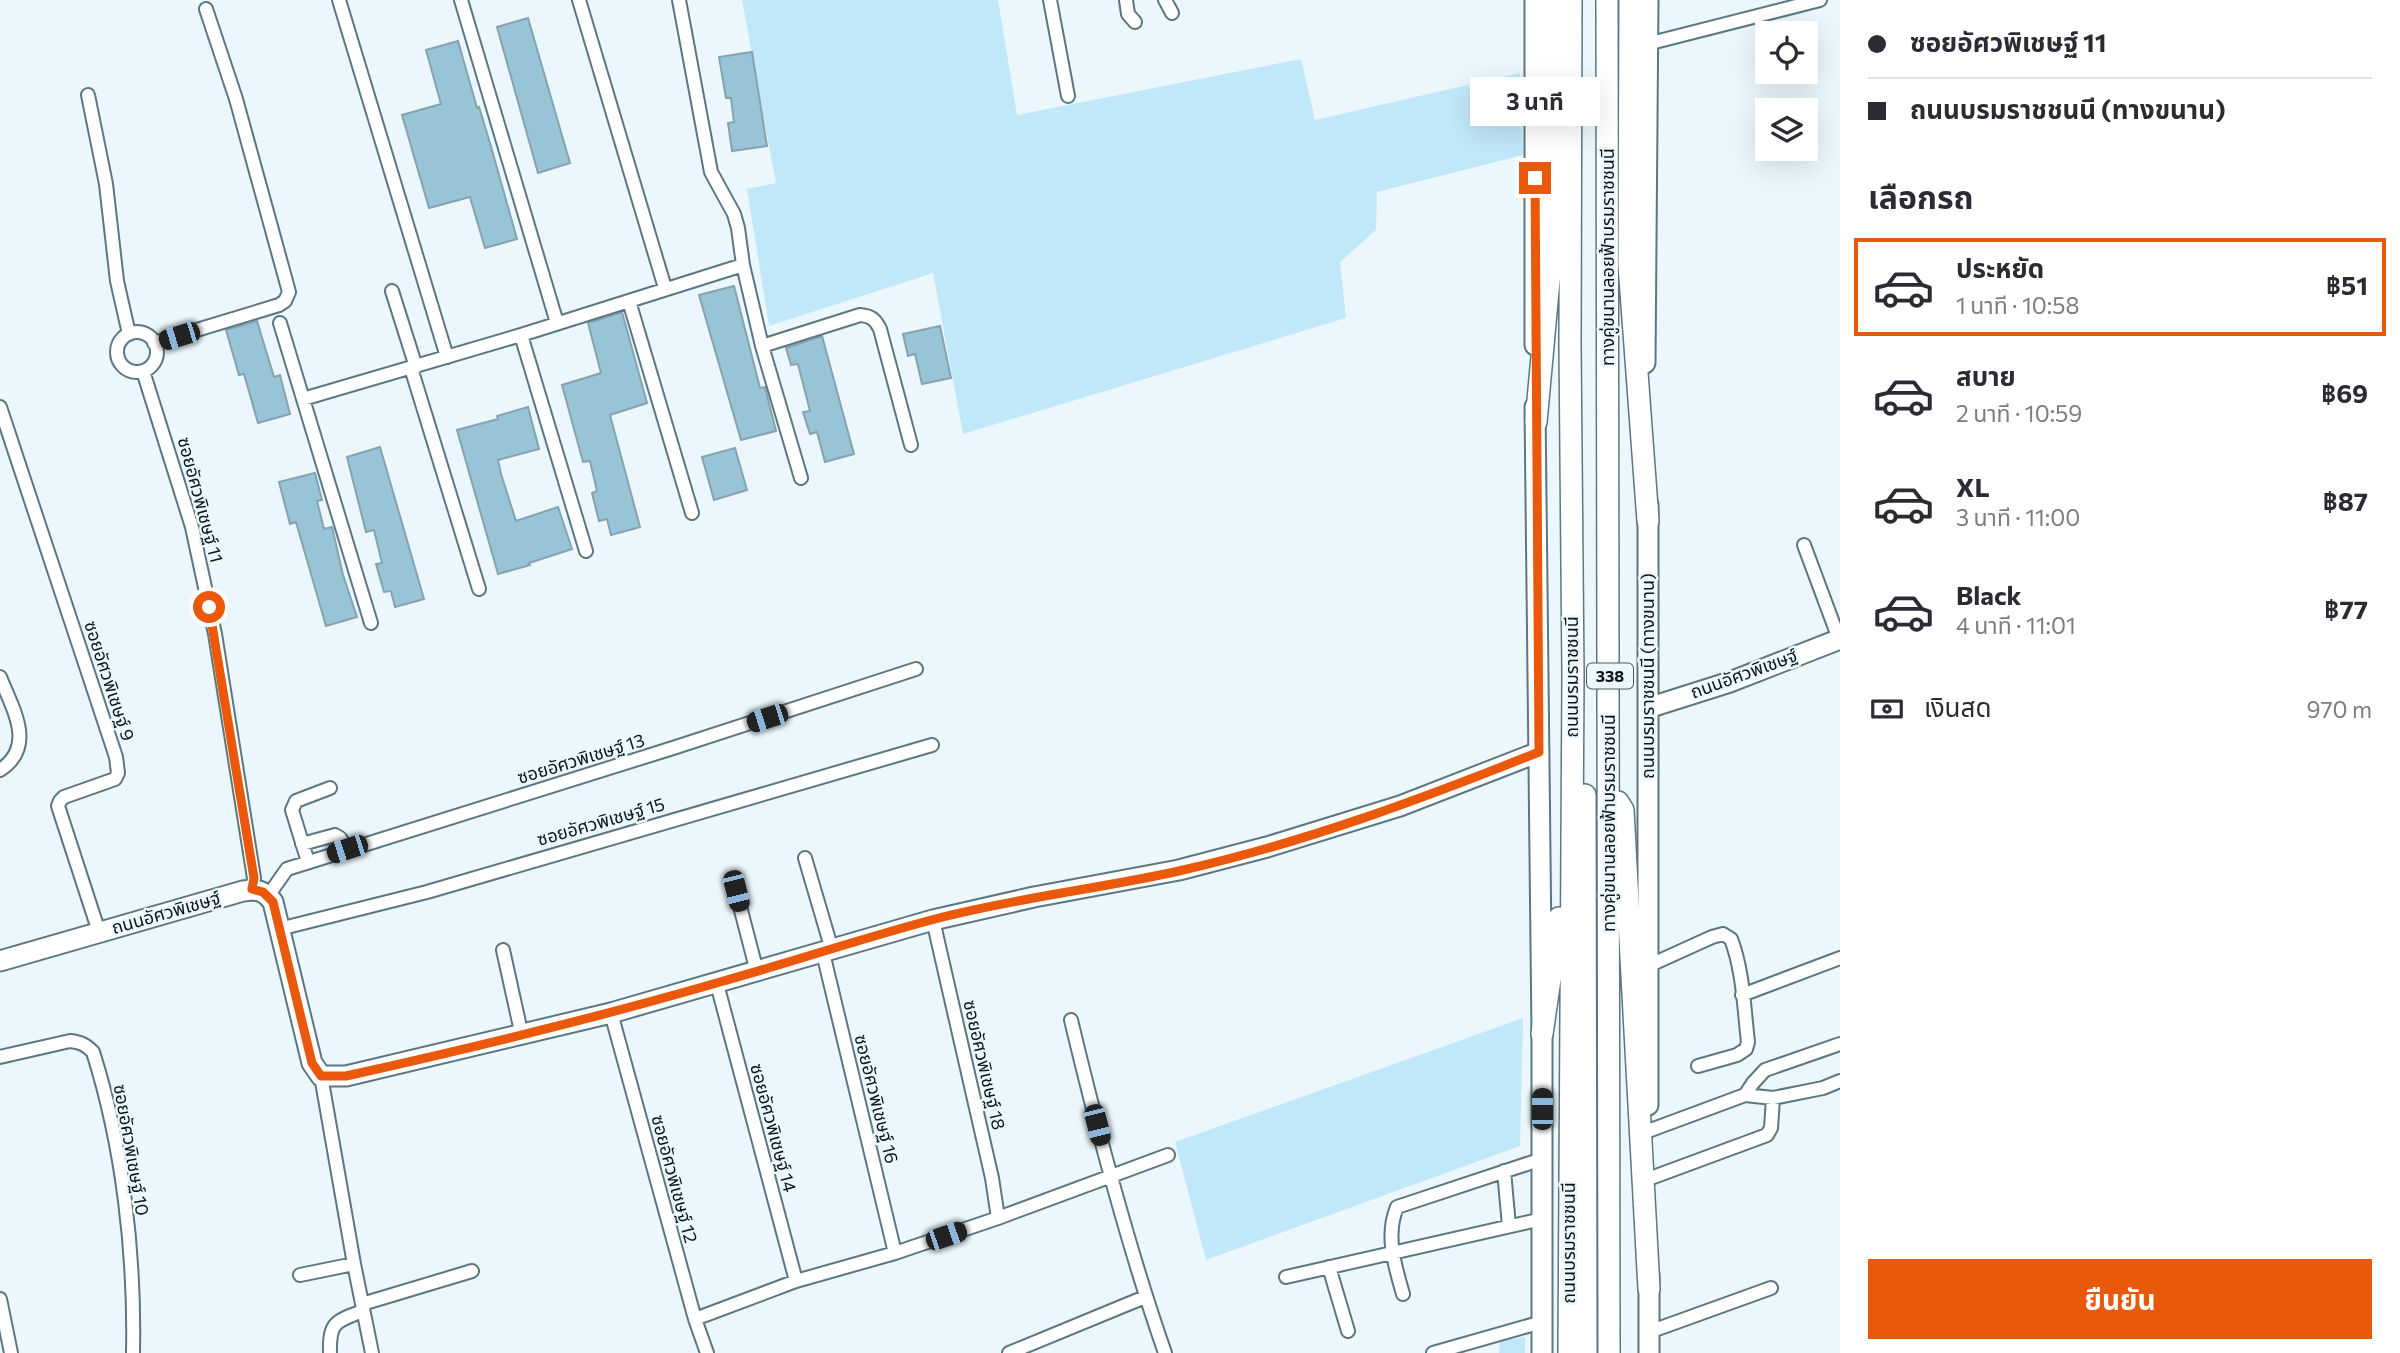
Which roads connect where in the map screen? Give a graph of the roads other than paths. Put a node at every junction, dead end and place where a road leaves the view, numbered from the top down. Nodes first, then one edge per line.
1 (339, 0) edge
2 (461, 0) edge
3 (579, 0) edge
4 (679, 0) edge
5 (1050, 0) edge
6 (1126, 0) edge
7 (1165, 0) edge
8 (1571, 0) edge
9 (1584, 0) edge
10 (1607, 0) edge
11 (1820, 0) edge
12 (1631, 2) edge
13 (1546, 4) edge
14 (206, 9) dead end
15 (1172, 13) dead end
16 (1135, 22) dead end
17 (1647, 44) junction
18 (88, 95) dead end
19 (1068, 96) dead end
20 (743, 265) junction
21 (665, 288) junction
22 (392, 291) dead end
23 (629, 301) junction
24 (280, 323) dead end
25 (557, 323) junction
26 (129, 334) junction
27 (521, 335) junction
28 (154, 343) junction
29 (762, 346) junction
30 (447, 356) junction
31 (413, 368) junction
32 (143, 371) junction
33 (303, 399) junction
34 (0, 407) edge
35 (1536, 422) joint
36 (911, 445) dead end
37 (801, 478) dead end
38 (692, 513) dead end
39 (1648, 522) junction
40 (1804, 545) dead end
41 (586, 551) dead end
42 (479, 589) dead end
43 (371, 623) dead end
44 (1839, 639) edge
45 (916, 669) dead end
46 (0, 677) edge
47 (1648, 708) junction
48 (932, 745) dead end
49 (1539, 752) junction
50 (0, 770) edge
51 (330, 788) dead end
52 (1618, 802) junction
53 (302, 844) junction
54 (1570, 844) junction
55 (347, 849) junction
56 (805, 858) dead end
57 (308, 862) junction
58 (736, 891) dead end
59 (260, 893) junction
60 (933, 919) junction
61 (279, 929) junction
62 (99, 932) junction
63 (503, 950) dead end
64 (827, 951) junction
65 (1840, 958) edge
66 (0, 961) edge
67 (1648, 966) junction
68 (757, 972) junction
69 (717, 984) junction
70 (1742, 995) junction
71 (611, 1013) junction
72 (1071, 1020) dead end
73 (1542, 1034) junction
74 (522, 1036) junction
75 (1840, 1044) edge
76 (0, 1057) edge
77 (1698, 1066) dead end
78 (321, 1076) junction
79 (1840, 1081) edge
80 (1745, 1095) junction
81 (1773, 1098) junction
82 (1648, 1131) junction
83 (1168, 1155) dead end
84 (1542, 1159) junction
85 (1504, 1171) junction
86 (1110, 1177) junction
87 (1648, 1179) junction
88 (998, 1218) junction
89 (1542, 1219) junction
90 (1509, 1226) junction
91 (895, 1253) junction
92 (1391, 1253) junction
93 (354, 1264) junction
94 (1329, 1267) junction
95 (472, 1271) dead end
96 (300, 1275) dead end
97 (1286, 1277) dead end
98 (796, 1282) junction
99 (1771, 1288) dead end
100 (1649, 1289) junction
101 (1403, 1294) dead end
102 (1145, 1297) junction
103 (0, 1299) edge
104 (363, 1307) junction
105 (695, 1319) junction
106 (1542, 1322) junction
107 (1348, 1331) dead end
108 (1649, 1332) junction
109 (11, 1353) edge
110 (134, 1353) edge
111 (330, 1353) edge
112 (372, 1353) edge
113 (707, 1353) edge
114 (1009, 1353) edge
115 (1166, 1353) edge
116 (1433, 1353) edge
117 (1542, 1353) edge
118 (1569, 1353) edge
119 (1586, 1353) edge
120 (1609, 1353) edge
121 (1617, 1353) edge
122 (1649, 1353) edge

1 - 30 street
2 - 25 street
3 - 21 street
4 - 20 street
5 - 19 street
6 - 16 street
7 - 15 street
8 - 54 main road, ถนนบรมราชชนนี / 338
9 - 119 main road, ทางคู่ขนานลอยฟ้าบรมราชชนนี / 338
10 - 120 main road, ทางคู่ขนานลอยฟ้าบรมราชชนนี / 338
11 - 17 street
12 - 17 main road, ถนนบรมราชชนนี (ทางขนาน) / 338
12 - 39 main road
12 - 52 main road, 338
13 - 35 main road
14 - 28 street
17 - 39 main road, ถนนบรมราชชนนี (ทางขนาน) / 338
18 - 26 street
20 - 21 street
20 - 29 street
21 - 23 street
22 - 31 street
23 - 25 street
23 - 38 street
24 - 33 street
25 - 27 street
26 - 28 street
26 - 32 street
27 - 30 street
27 - 41 street
28 - 32 street
29 - 36 street
29 - 37 street
30 - 31 street
31 - 33 street
31 - 42 street
32 - 59 street, ซอยอัศวพิเชษฐ์ 11
33 - 43 street
34 - 62 street, ซอยอัศวพิเชษฐ์ 9
35 - 49 main road
39 - 47 main road, ถนนบรมราชชนนี (ทางขนาน) / 338
40 - 44 street
44 - 47 main road, ถนนอัศวพิเชษฐ์
45 - 55 street, ซอยอัศวพิเชษฐ์ 13
46 - 50 street
47 - 67 main road, ถนนบรมราชชนนี (ทางขนาน) / 338
48 - 61 street, ซอยอัศวพิเชษฐ์ 15
49 - 60 main road
49 - 73 main road
51 - 53 street
52 - 100 main road
52 - 121 main road, 338
53 - 55 street
53 - 57 street
54 - 73 main road
54 - 118 main road, ถนนบรมราชชนนี / 338
55 - 57 street, ซอยอัศวพิเชษฐ์ 13
56 - 64 street, ซอยอัศวพิเชษฐ์ 16
57 - 59 street, ซอยอัศวพิเชษฐ์ 13
58 - 68 street
59 - 61 main road
59 - 62 main road, ถนนอัศวพิเชษฐ์
60 - 64 main road
60 - 88 street, ซอยอัศวพิเชษฐ์ 18
61 - 78 main road
62 - 66 main road, ถนนอัศวพิเชษฐ์
63 - 74 street
64 - 68 main road
64 - 91 street, ซอยอัศวพิเชษฐ์ 16
65 - 70 street
67 - 70 street
67 - 82 main road, ถนนบรมราชชนนี (ทางขนาน) / 338
68 - 69 main road
69 - 71 main road
69 - 98 street, ซอยอัศวพิเชษฐ์ 14
70 - 77 street
71 - 74 main road
71 - 105 street, ซอยอัศวพิเชษฐ์ 12
72 - 86 street
73 - 84 main road
74 - 78 main road
75 - 80 street
76 - 110 street, ซอยอัศวพิเชษฐ์ 10
78 - 93 street
79 - 81 street
80 - 81 street
80 - 82 street
81 - 87 street
82 - 87 main road, ถนนบรมราชชนนี (ทางขนาน) / 338
83 - 86 street
84 - 85 street
84 - 89 main road
85 - 90 street
85 - 92 street
86 - 88 street
86 - 102 street
87 - 100 main road, ถนนบรมราชชนนี (ทางขนาน) / 338
88 - 91 street
89 - 90 street
89 - 106 main road
90 - 92 street
91 - 98 street
92 - 94 street
92 - 101 street
93 - 96 street
93 - 104 street
94 - 97 street
94 - 107 street
95 - 104 street
98 - 105 street
99 - 108 street
100 - 108 main road, ถนนบรมราชชนนี (ทางขนาน) / 338
102 - 114 street
102 - 115 street
103 - 109 street
104 - 111 street
104 - 112 street
105 - 113 street, ซอยอัศวพิเชษฐ์ 12
106 - 116 street
106 - 117 main road
108 - 122 main road, ถนนบรมราชชนนี (ทางขนาน) / 338

